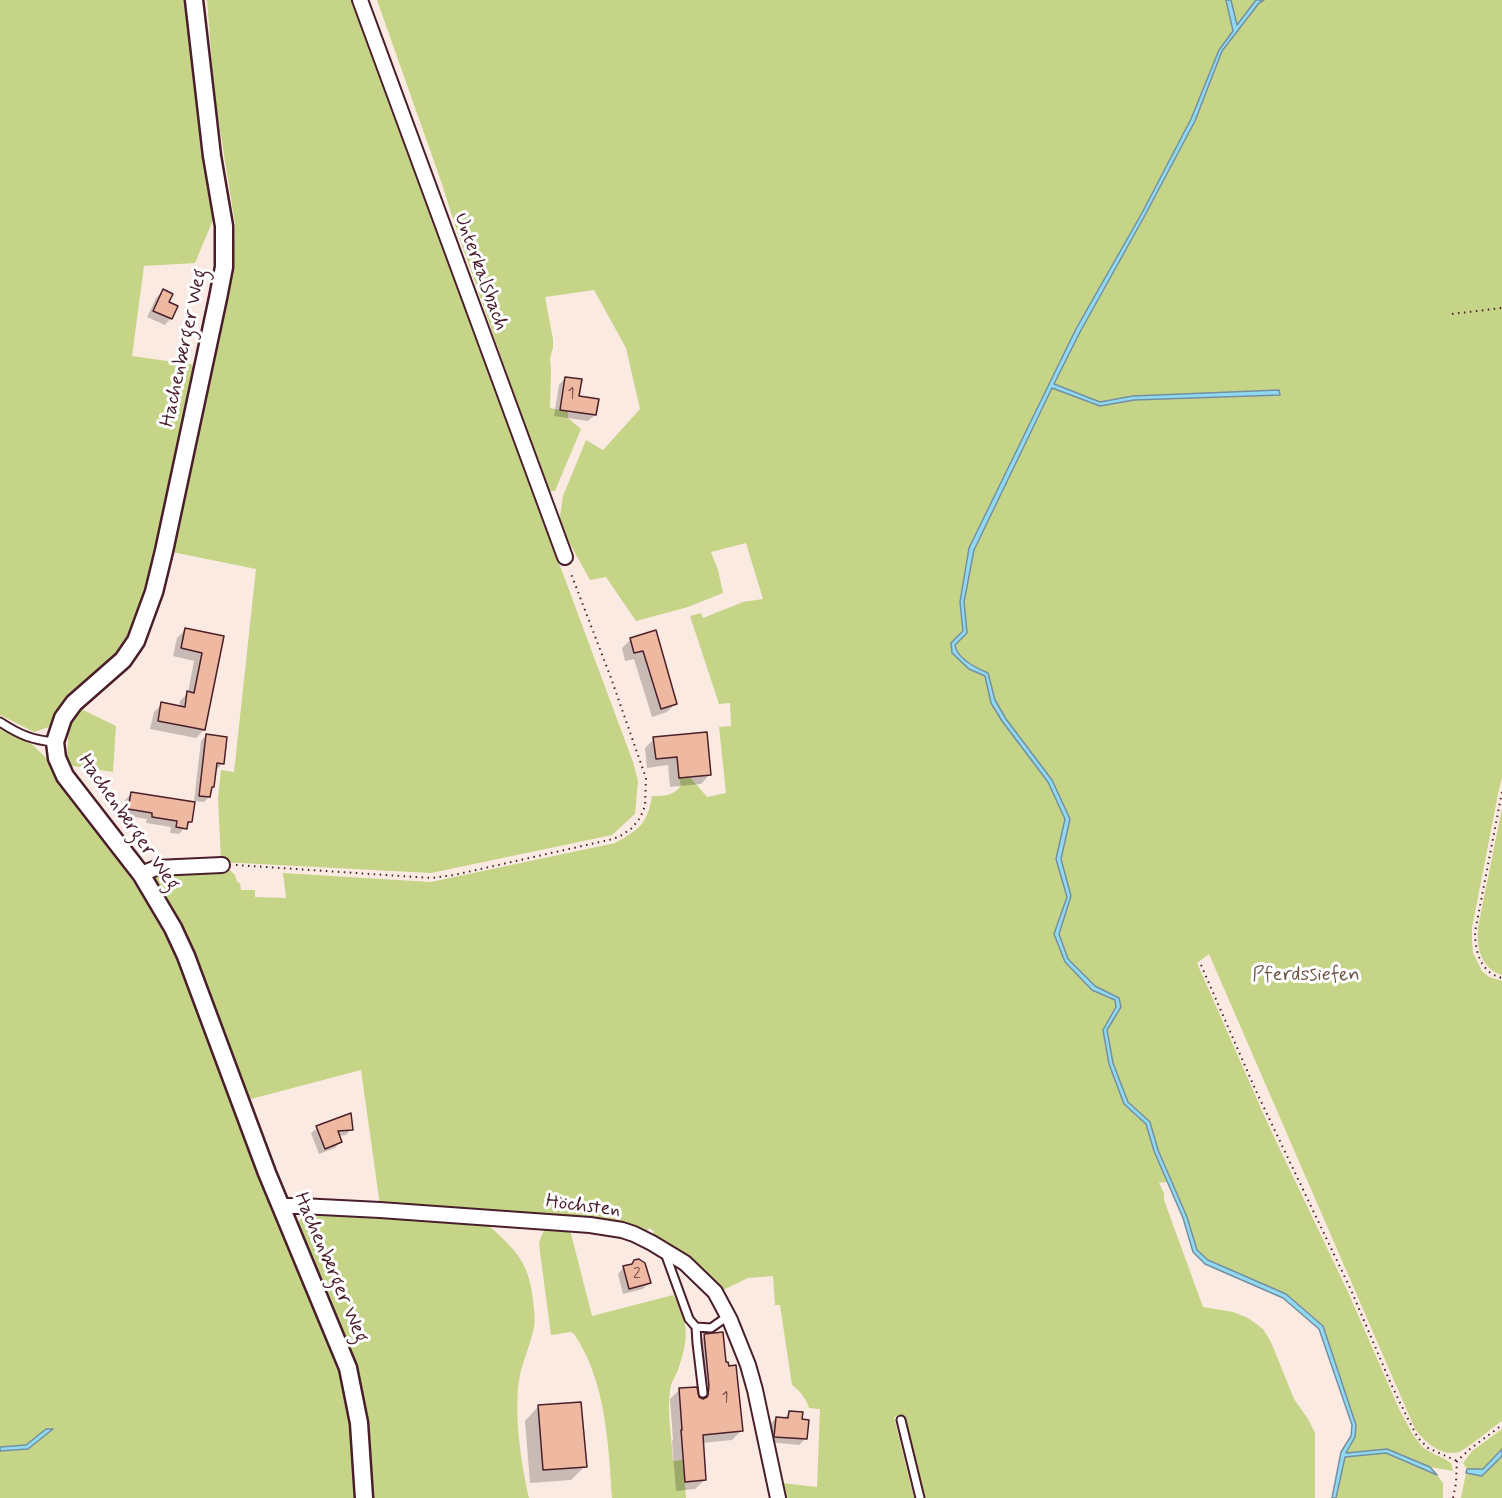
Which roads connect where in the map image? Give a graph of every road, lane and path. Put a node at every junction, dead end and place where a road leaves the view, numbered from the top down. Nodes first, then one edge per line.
1 (194, 0) edge
2 (360, 0) edge
3 (1502, 308) edge
4 (1452, 314) dead end
5 (565, 557) joint
6 (0, 722) edge
7 (55, 742) junction
8 (1502, 792) edge
9 (222, 865) joint
10 (141, 874) junction
11 (1201, 965) dead end
12 (1502, 978) edge
13 (282, 1206) junction
14 (665, 1251) junction
15 (728, 1316) junction
16 (696, 1327) junction
17 (703, 1393) dead end
18 (901, 1420) dead end
19 (1502, 1425) edge
20 (1457, 1461) junction
21 (364, 1498) edge
22 (778, 1498) edge
23 (920, 1498) edge
24 (1453, 1498) edge

1 - 7 street, Hachenberger Weg
2 - 5 street, Unterkalsbach
3 - 4 path
5 - 9 path
6 - 7 lane
7 - 10 street, Hachenberger Weg
8 - 12 path
9 - 10 street
10 - 13 street, Hachenberger Weg
11 - 20 path
13 - 14 street, Höchsten
13 - 21 street, Hachenberger Weg
14 - 15 street, Höchsten
14 - 16 lane
15 - 16 lane
15 - 22 street, Höchsten
16 - 17 lane
18 - 23 lane
19 - 20 path
20 - 24 path

